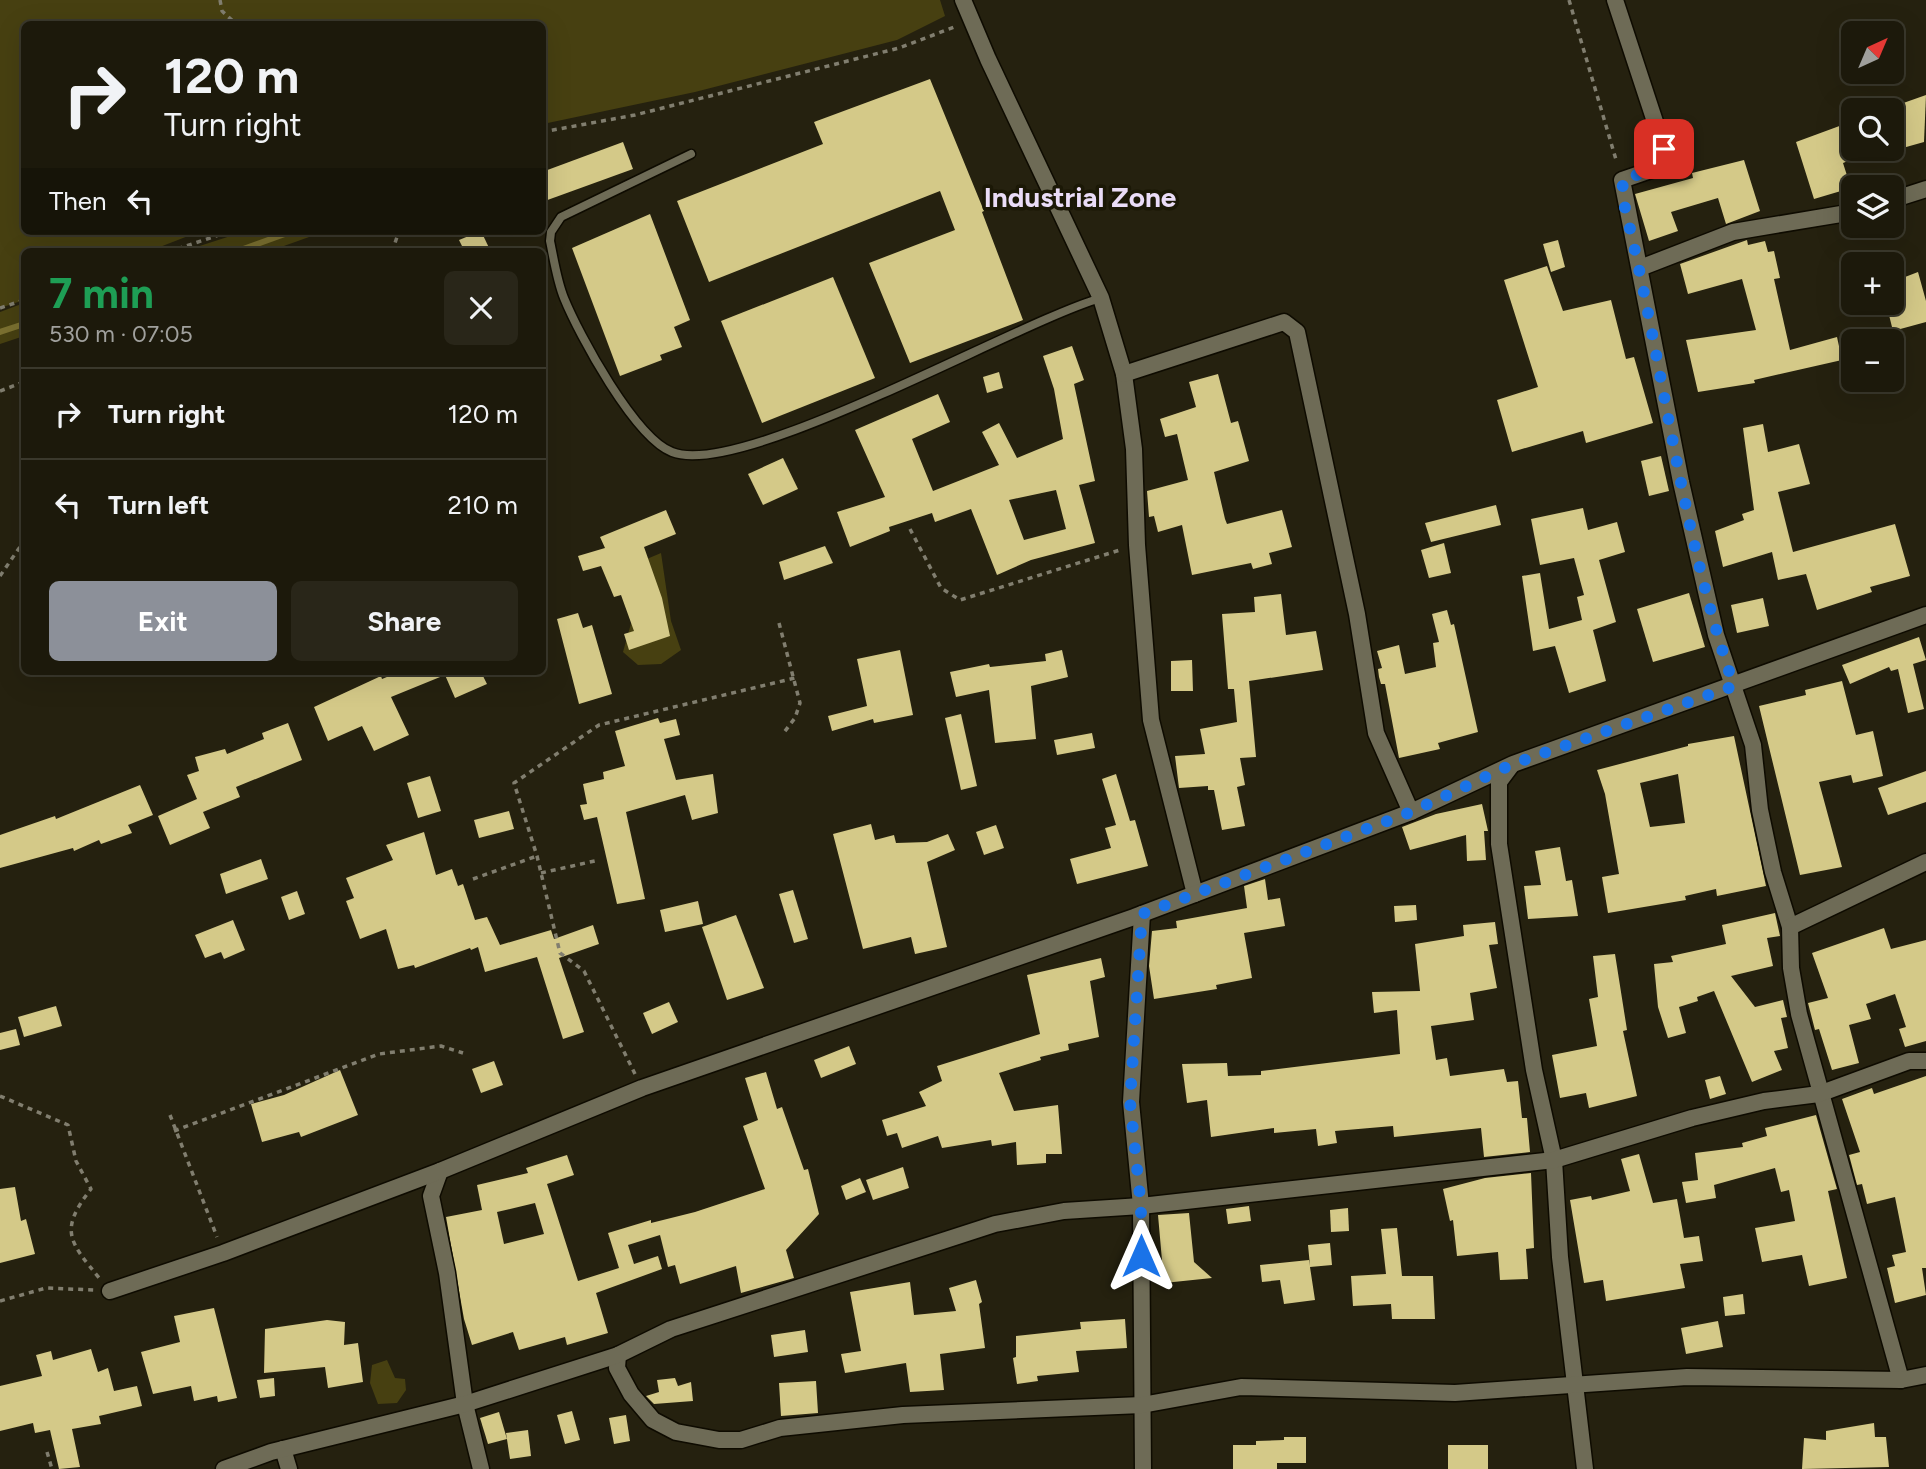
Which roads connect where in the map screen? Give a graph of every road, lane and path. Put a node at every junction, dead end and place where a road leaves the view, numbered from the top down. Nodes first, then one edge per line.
1 (220, 0) edge
2 (963, 0) edge
3 (1569, 0) edge
4 (1615, 0) edge
5 (233, 21) edge
6 (971, 22) junction
7 (546, 131) edge
8 (691, 154) dead end
9 (1622, 180) junction
10 (1926, 189) edge
11 (1904, 196) edge
12 (1841, 214) edge
13 (219, 235) edge
14 (180, 248) edge
15 (1640, 268) junction
16 (1101, 298) junction
17 (21, 301) edge
18 (0, 309) edge
19 (1124, 374) junction
20 (21, 383) edge
21 (0, 390) edge
22 (910, 529) dead end
23 (21, 545) edge
24 (1137, 545) junction
25 (0, 576) edge
26 (1926, 615) edge
27 (779, 623) dead end
28 (794, 678) junction
29 (1734, 686) junction
30 (782, 735) dead end
31 (1513, 764) junction
32 (1411, 812) junction
33 (537, 856) junction
34 (599, 860) dead end
35 (1926, 862) edge
36 (541, 873) junction
37 (473, 879) dead end
38 (1195, 894) junction
39 (1142, 914) junction
40 (1790, 927) junction
41 (463, 1053) dead end
42 (1926, 1061) edge
43 (642, 1088) junction
44 (1819, 1094) junction
45 (0, 1096) edge
46 (170, 1115) dead end
47 (174, 1131) junction
48 (1554, 1160) junction
49 (440, 1171) junction
50 (1141, 1206) junction
51 (223, 1253) junction
52 (110, 1291) junction
53 (0, 1301) edge
54 (618, 1354) junction
55 (1926, 1375) edge
56 (1901, 1380) junction
57 (1575, 1386) junction
58 (465, 1404) junction
59 (1142, 1405) junction
60 (283, 1449) junction
61 (47, 1452) dead end
62 (52, 1469) edge
63 (224, 1469) edge
64 (289, 1469) edge
65 (481, 1469) edge
66 (1143, 1469) edge
67 (1585, 1469) edge

1 - 5 path
2 - 6 street
3 - 9 path
4 - 9 street
6 - 7 path
6 - 16 street
8 - 16 lane
9 - 15 street
10 - 11 street
12 - 15 street
13 - 14 path
15 - 29 street
16 - 19 street
17 - 18 path
19 - 24 street
19 - 32 street
20 - 21 path
22 - 24 path
23 - 25 path
24 - 38 street
26 - 29 street
27 - 28 path
28 - 30 path
28 - 33 path
29 - 31 street
29 - 40 street
31 - 32 street
31 - 48 street
32 - 38 street
33 - 36 path
33 - 37 path
34 - 36 path
35 - 40 street
36 - 43 path
38 - 39 street
39 - 43 street
39 - 50 street
40 - 44 street
41 - 47 path
42 - 44 street
43 - 49 street
44 - 48 street
44 - 56 street
45 - 52 path
46 - 47 path
47 - 51 path
48 - 50 street
48 - 57 street
49 - 51 street
49 - 58 street
50 - 54 street
50 - 59 street
51 - 52 street
52 - 53 path
54 - 58 street
54 - 59 street
55 - 56 street
56 - 57 street
57 - 59 street
57 - 67 street
58 - 60 street
58 - 65 street
59 - 66 street
60 - 63 street
60 - 64 street
61 - 62 path

